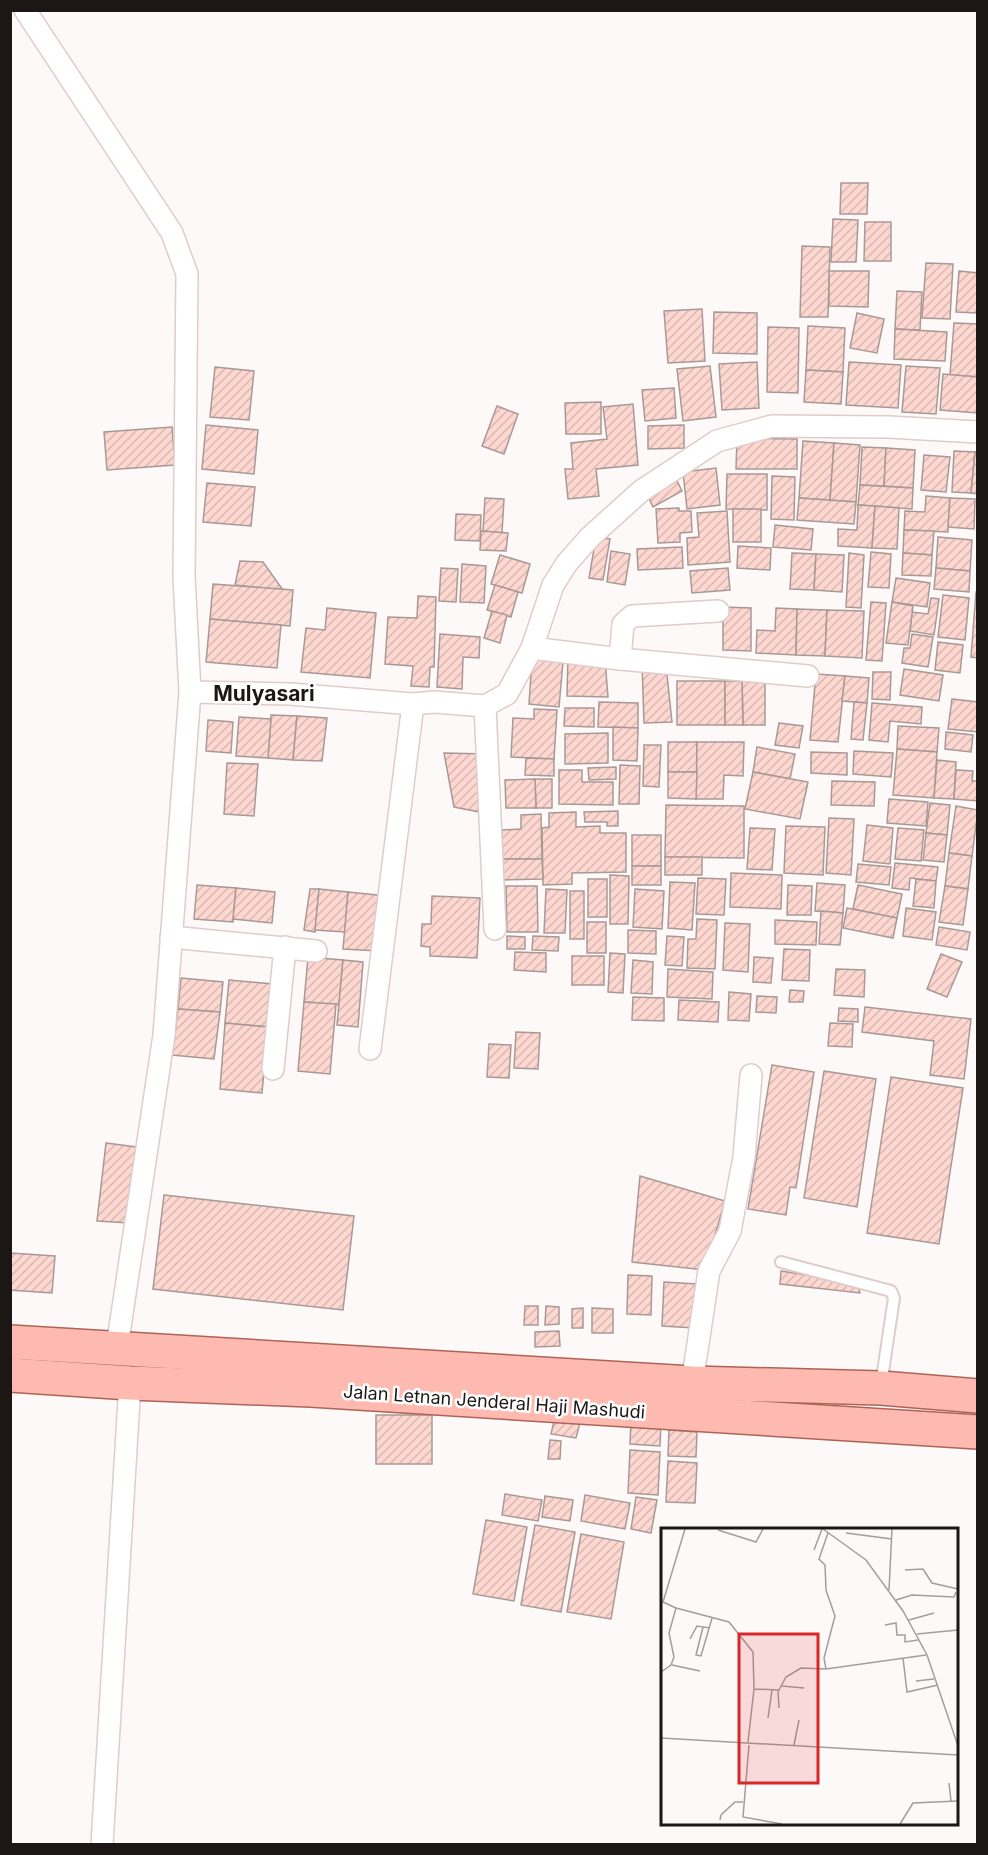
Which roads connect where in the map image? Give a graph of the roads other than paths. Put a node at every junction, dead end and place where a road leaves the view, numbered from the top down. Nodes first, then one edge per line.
1 (25, 10) edge
2 (978, 432) edge
3 (718, 611) dead end
4 (532, 648) junction
5 (620, 659) junction
6 (808, 676) dead end
7 (190, 692) junction
8 (412, 704) junction
9 (485, 706) junction
10 (495, 929) dead end
11 (171, 937) junction
12 (285, 947) junction
13 (316, 951) dead end
14 (370, 1048) dead end
15 (273, 1069) dead end
16 (751, 1075) dead end
17 (781, 1262) dead end
18 (10, 1342) edge
19 (117, 1347) junction
20 (10, 1375) edge
21 (398, 1381) junction
22 (130, 1383) junction
23 (692, 1383) junction
24 (881, 1388) junction
25 (978, 1396) edge
26 (978, 1432) edge
27 (102, 1845) edge

1 - 7 street
2 - 4 street
3 - 5 street
4 - 5 street
4 - 9 street
5 - 6 street
7 - 8 street
7 - 11 street
8 - 9 street
8 - 14 street
9 - 10 street
11 - 12 street
11 - 19 street
12 - 13 street
12 - 15 street
16 - 23 street
17 - 24 lane
18 - 19 main road, Jalan Letnan Jenderal Haji Mashudi
19 - 21 main road, Jalan Letnan Jenderal Haji Mashudi
20 - 22 main road, Jalan Letnan Jenderal Haji Mashudi
21 - 22 main road, Jalan Letnan Jenderal Haji Mashudi
21 - 23 main road, Jalan Letnan Jenderal Haji Mashudi
21 - 26 main road, Jalan Letnan Jenderal Haji Mashudi
22 - 27 street
23 - 24 main road, Jalan Letnan Jenderal Haji Mashudi
24 - 25 main road, Jalan Letnan Jenderal Haji Mashudi

